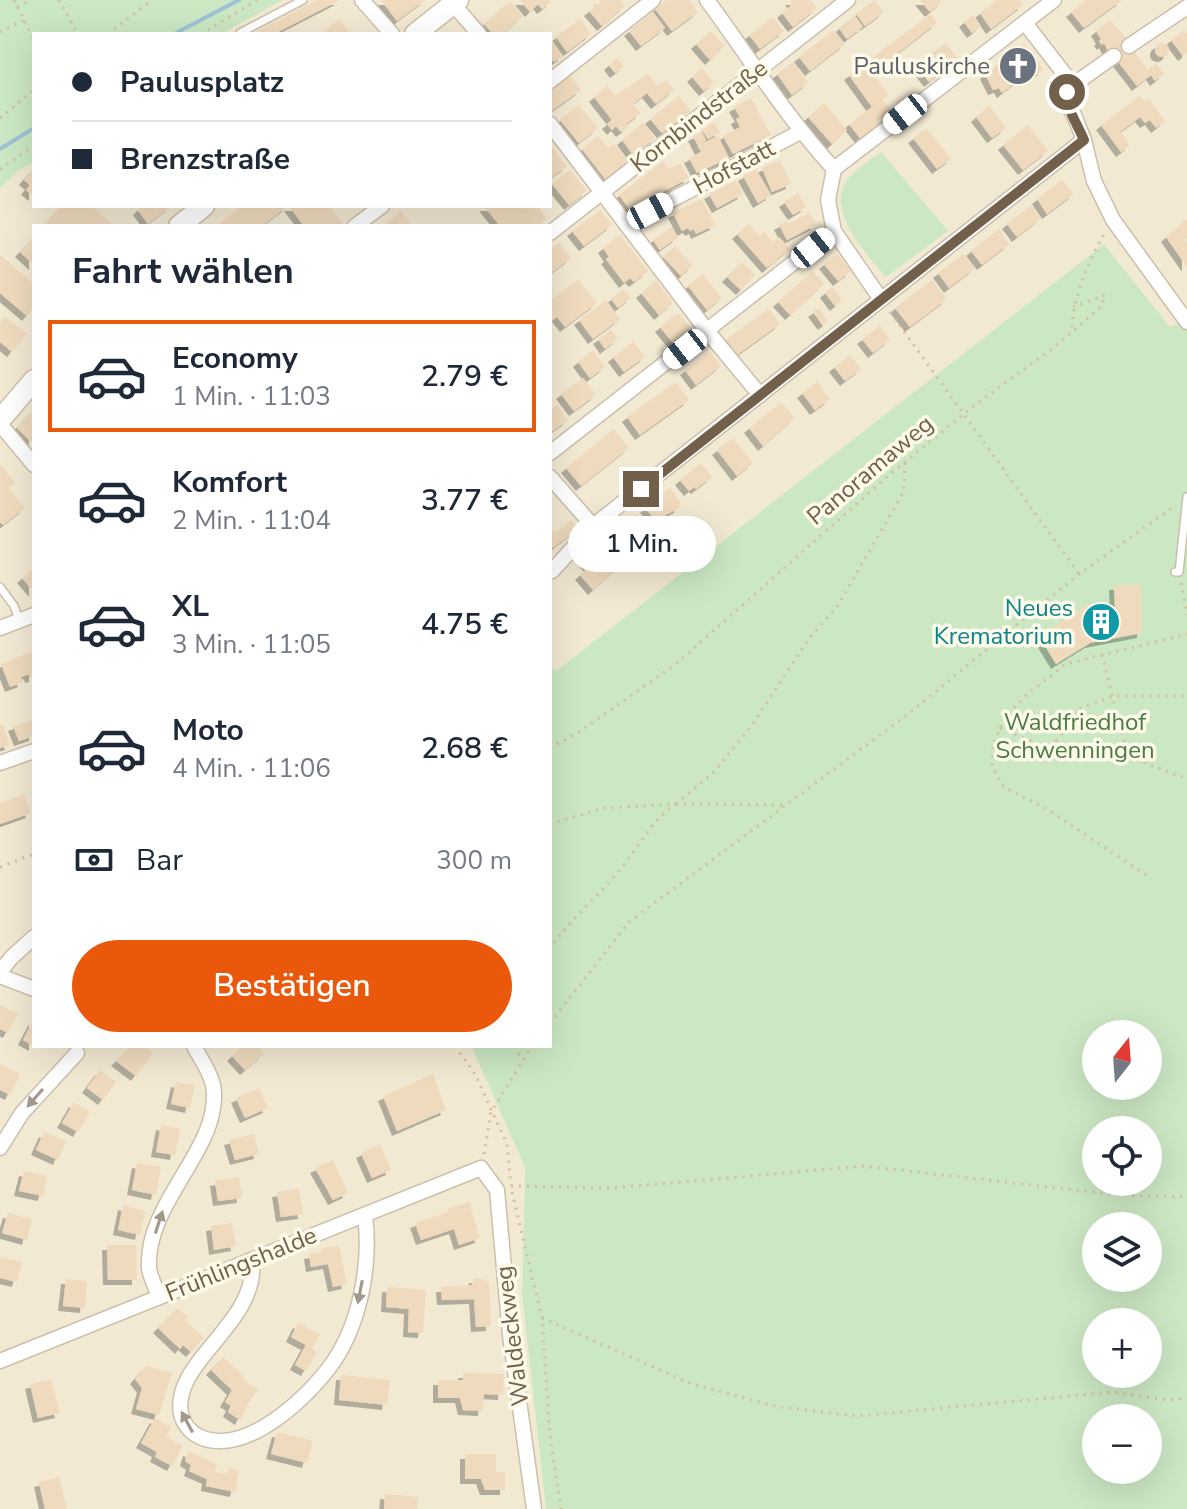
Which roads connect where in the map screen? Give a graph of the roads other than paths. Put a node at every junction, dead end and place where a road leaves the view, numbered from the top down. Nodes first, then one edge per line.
1 (303, 0) edge
2 (362, 0) edge
3 (653, 0) edge
4 (707, 0) edge
5 (848, 0) edge
6 (1054, 0) edge
7 (456, 2) edge
8 (1187, 7) edge
9 (1025, 23) junction
10 (242, 32) edge
11 (390, 32) edge
12 (418, 32) edge
13 (478, 32) edge
14 (1129, 46) dead end
15 (1114, 56) dead end
16 (758, 69) junction
17 (552, 79) edge
18 (1073, 85) junction
19 (552, 127) edge
20 (800, 132) junction
21 (1084, 140) junction
22 (834, 169) junction
23 (601, 193) junction
24 (202, 208) edge
25 (380, 208) edge
26 (182, 224) edge
27 (361, 224) edge
28 (626, 224) junction
29 (552, 231) edge
30 (834, 231) junction
31 (880, 298) junction
32 (1187, 321) edge
33 (708, 332) junction
34 (32, 382) edge
35 (760, 395) junction
36 (0, 422) edge
37 (552, 451) edge
38 (32, 462) edge
39 (552, 479) edge
40 (1187, 497) edge
41 (593, 526) junction
42 (552, 571) dead end
43 (1177, 572) road end
44 (0, 587) edge
45 (32, 616) edge
46 (19, 620) junction
47 (0, 628) edge
48 (32, 752) edge
49 (0, 763) edge
50 (32, 939) edge
51 (0, 974) edge
52 (32, 988) edge
53 (78, 1048) edge
54 (195, 1048) edge
55 (0, 1148) edge
56 (481, 1168) joint
57 (365, 1215) junction
58 (252, 1260) junction
59 (159, 1297) junction
60 (0, 1361) edge
61 (534, 1509) edge

1 - 10 lane
2 - 11 street
3 - 17 street
4 - 16 street
5 - 16 street, Kornbindstraße
6 - 9 street
7 - 12 main road
7 - 13 street
8 - 14 street
9 - 18 street
9 - 22 street
15 - 18 street
16 - 20 street
16 - 23 street, Kornbindstraße
18 - 21 street
19 - 23 street
20 - 22 street
20 - 28 street, Hofstatt
21 - 31 street
21 - 32 street
22 - 30 street
23 - 28 street
23 - 29 street, Kornbindstraße
24 - 26 main road
25 - 27 street
28 - 33 street
30 - 31 street
30 - 33 street
31 - 35 street
33 - 35 street
33 - 37 street
34 - 36 main road
35 - 41 street
36 - 38 street
39 - 41 street
40 - 43 lane
41 - 42 street
44 - 46 lane
45 - 46 street
46 - 47 street
48 - 49 street
50 - 51 street
51 - 52 street
53 -> 55 street
59 -> 54 street
56 - 57 street, Frühlingshalde
56 - 61 street, Waldeckweg
57 - 58 street, Frühlingshalde
57 -> 58 street
58 - 59 street, Frühlingshalde
59 - 60 street, Frühlingshalde

